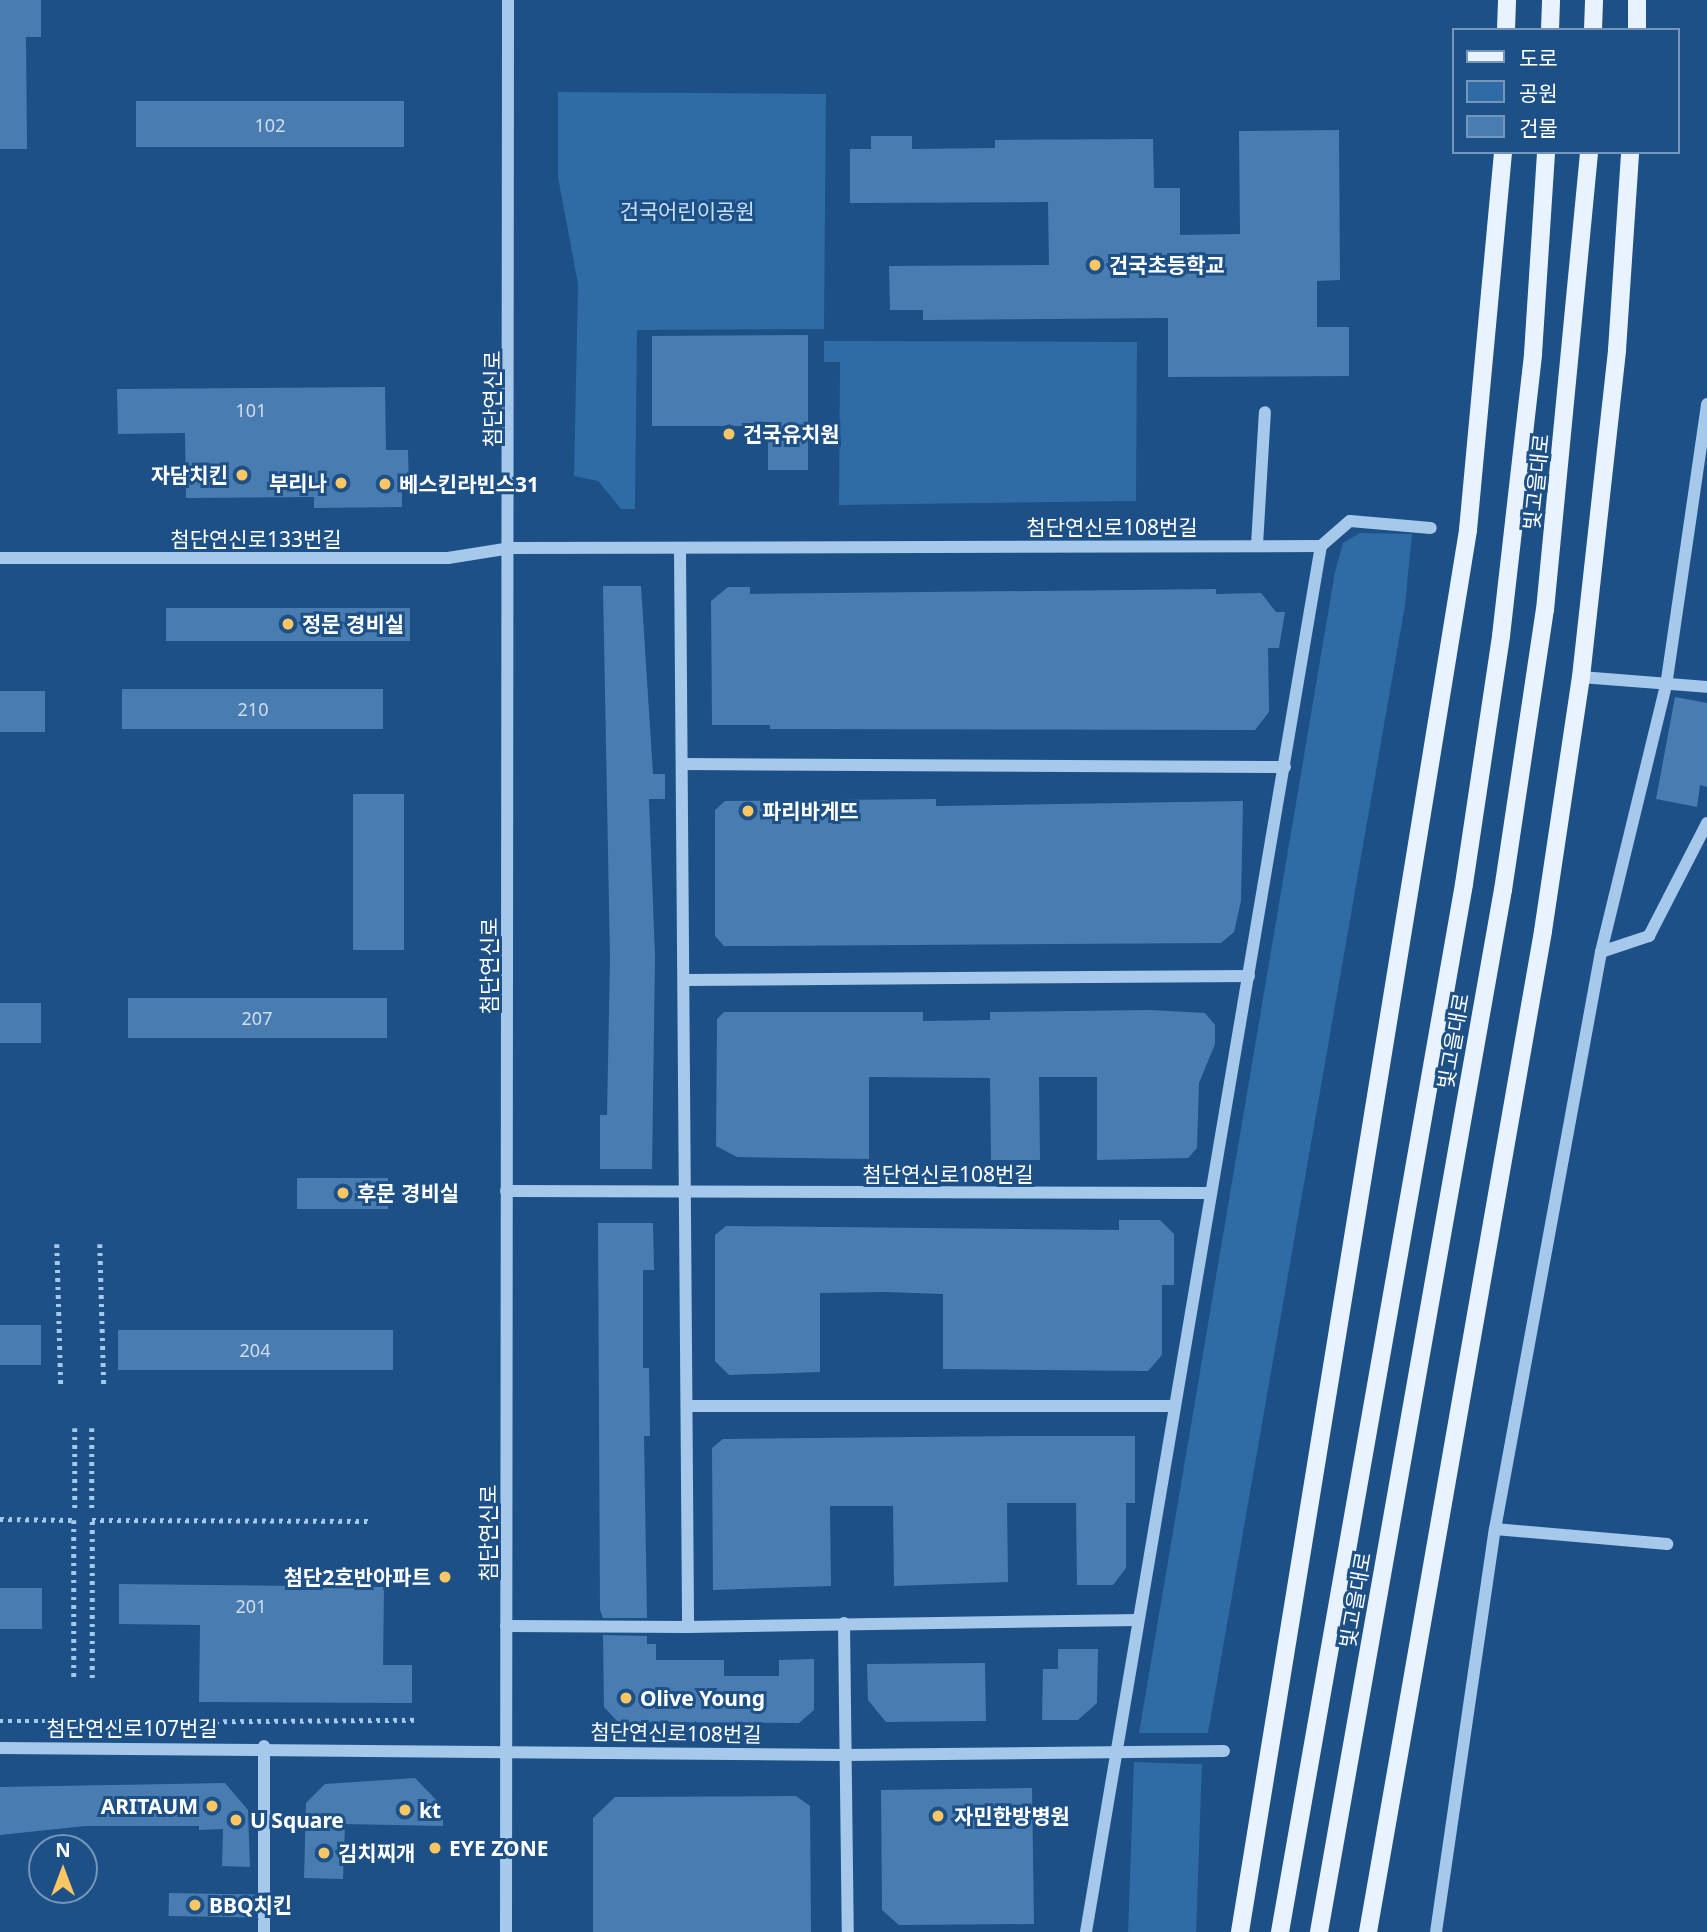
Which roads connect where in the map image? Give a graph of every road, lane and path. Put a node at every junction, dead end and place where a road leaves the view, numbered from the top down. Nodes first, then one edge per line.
1 (508, 0) edge
2 (1507, 0) edge
3 (1551, 0) edge
4 (1594, 0) edge
5 (1637, 0) edge
6 (1506, 28) edge
7 (1550, 28) edge
8 (1593, 28) edge
9 (1637, 28) edge
10 (1503, 154) edge
11 (1546, 154) edge
12 (1588, 154) edge
13 (1630, 154) edge
14 (1707, 404) edge
15 (1265, 412) dead end
16 (1431, 528) dead end
17 (1257, 545) junction
18 (1321, 547) junction
19 (511, 548) junction
20 (680, 549) junction
21 (0, 558) edge
22 (1581, 677) junction
23 (1666, 686) junction
24 (1707, 687) edge
25 (682, 764) junction
26 (1285, 767) junction
27 (1707, 823) edge
28 (1601, 952) junction
29 (1249, 976) junction
30 (684, 980) junction
31 (506, 1191) junction
32 (1209, 1193) junction
33 (687, 1194) junction
34 (57, 1244) dead end
35 (100, 1244) dead end
36 (61, 1386) dead end
37 (104, 1387) dead end
38 (688, 1406) junction
39 (1171, 1406) junction
40 (75, 1429) dead end
41 (92, 1429) dead end
42 (75, 1508) dead end
43 (92, 1508) dead end
44 (0, 1520) edge
45 (368, 1521) dead end
46 (1495, 1529) junction
47 (1667, 1544) dead end
48 (1138, 1620) junction
49 (844, 1623) junction
50 (506, 1626) junction
51 (688, 1627) junction
52 (92, 1678) dead end
53 (74, 1679) dead end
54 (418, 1720) dead end
55 (0, 1721) edge
56 (69, 1721) dead end
57 (113, 1722) dead end
58 (264, 1746) junction
59 (0, 1748) edge
60 (506, 1749) junction
61 (1116, 1750) junction
62 (1224, 1751) dead end
63 (845, 1755) junction
64 (264, 1932) edge
65 (506, 1932) edge
66 (848, 1932) edge
67 (1086, 1932) edge
68 (1240, 1932) edge
69 (1280, 1932) edge
70 (1319, 1932) edge
71 (1368, 1932) edge
72 (1436, 1932) edge

1 - 19 street, 첨단연신로
2 - 6 main road
3 - 7 main road
4 - 8 main road
5 - 9 main road
10 - 68 main road
11 - 69 main road, 빛고을대로
12 - 70 main road, 빛고을대로
13 - 22 main road
14 - 23 street
15 - 17 street
16 - 18 street
17 - 18 street, 첨단연신로108번길
17 - 20 street, 첨단연신로108번길
18 - 26 street
19 - 20 street, 첨단연신로108번길
19 - 21 street, 첨단연신로133번길
19 - 31 street, 첨단연신로
20 - 25 street
22 - 23 street
22 - 71 main road
23 - 24 street
23 - 28 street
25 - 26 street
25 - 30 street
26 - 29 street
27 - 28 street
28 - 46 street
29 - 30 street
29 - 32 street
30 - 33 street
31 - 33 street, 첨단연신로108번길
31 - 50 street, 첨단연신로
32 - 33 street, 첨단연신로108번길
32 - 39 street
33 - 38 street
34 - 36 path
35 - 37 path
38 - 39 street
38 - 51 street
39 - 48 street
40 - 42 path
41 - 43 path
44 - 53 path
45 - 52 path
46 - 47 street
46 - 72 street
48 - 49 street
48 - 61 street
49 - 51 street
49 - 63 street
50 - 51 street
50 - 60 street, 첨단연신로
54 - 57 path
55 - 56 path
58 - 59 street, 첨단연신로107번길
58 - 60 street, 첨단연신로107번길
58 - 64 street
60 - 63 street, 첨단연신로108번길
60 - 65 street, 첨단연신로
61 - 62 street, 첨단연신로108번길
61 - 63 street, 첨단연신로108번길
61 - 67 street
63 - 66 street

